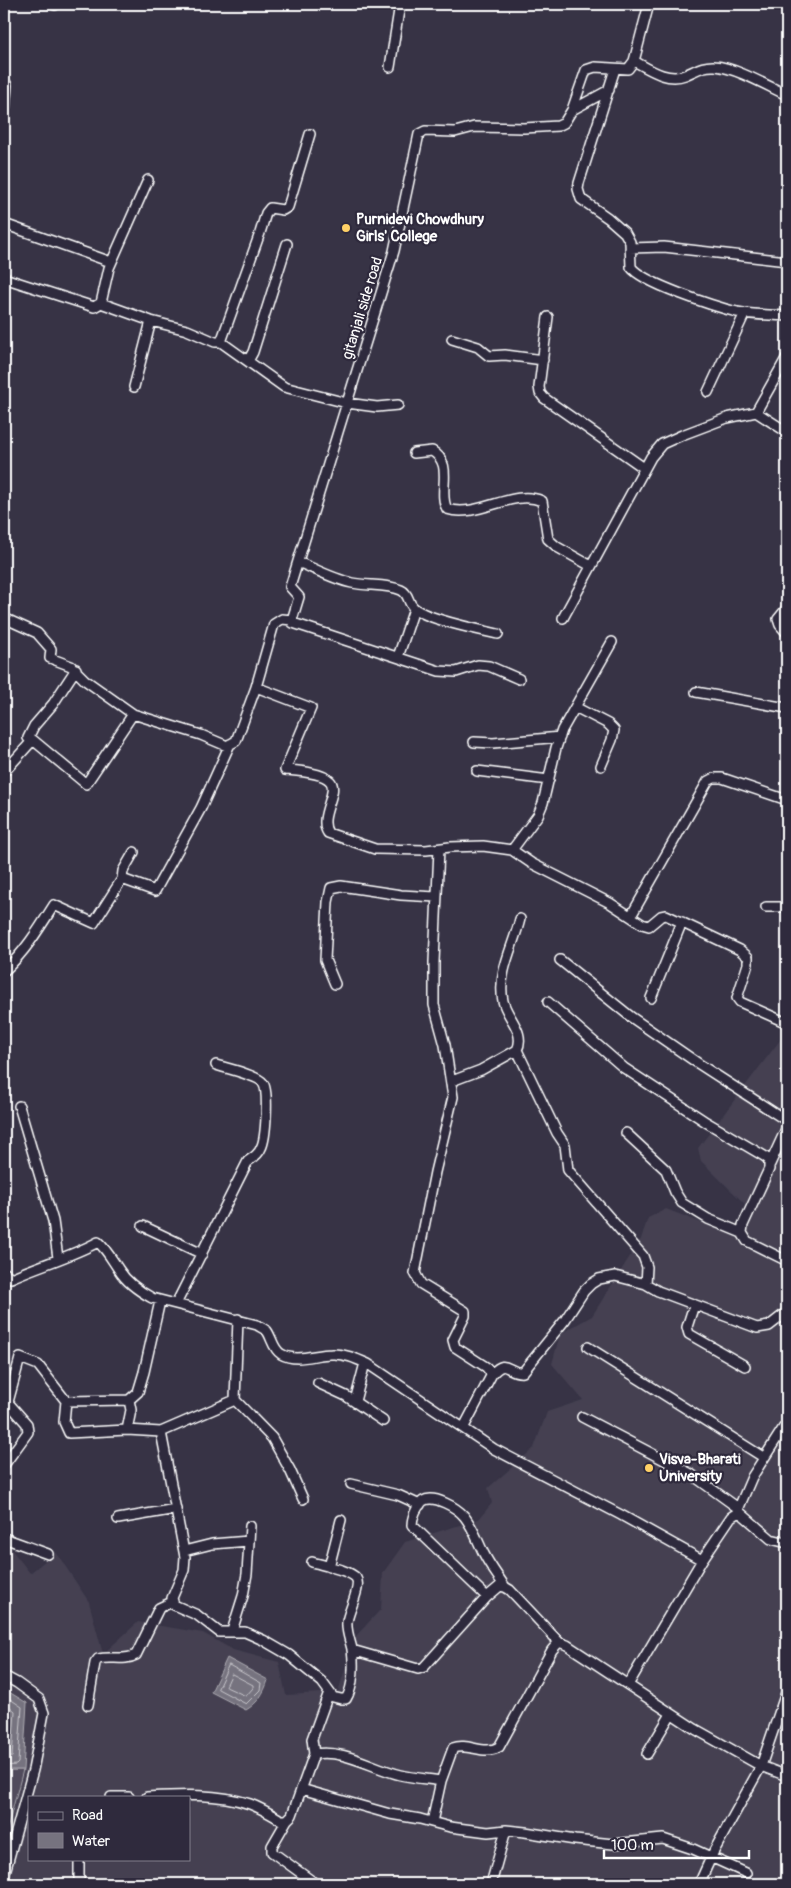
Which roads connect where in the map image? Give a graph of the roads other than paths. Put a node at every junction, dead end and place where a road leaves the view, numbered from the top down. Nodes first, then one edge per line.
1 (400, 4) edge
2 (649, 4) edge
3 (634, 61) junction
4 (390, 67) dead end
5 (615, 69) junction
6 (4, 80) edge
7 (608, 90) junction
8 (787, 94) edge
9 (572, 110) junction
10 (4, 123) edge
11 (310, 134) dead end
12 (148, 180) dead end
13 (4, 224) edge
14 (287, 244) dead end
15 (630, 248) junction
16 (787, 261) edge
17 (111, 262) junction
18 (4, 278) edge
19 (101, 303) junction
20 (745, 313) junction
21 (787, 316) edge
22 (548, 318) dead end
23 (152, 321) junction
24 (452, 339) dead end
25 (221, 342) junction
26 (787, 357) edge
27 (543, 360) junction
28 (248, 361) junction
29 (134, 387) dead end
30 (708, 392) dead end
31 (347, 403) junction
32 (398, 405) dead end
33 (756, 412) junction
34 (787, 432) edge
35 (414, 453) dead end
36 (644, 468) junction
37 (298, 562) junction
38 (591, 566) junction
39 (787, 608) edge
40 (414, 609) junction
41 (4, 618) edge
42 (563, 618) dead end
43 (292, 620) junction
44 (787, 633) edge
45 (498, 634) dead end
46 (612, 642) dead end
47 (398, 657) junction
48 (76, 669) junction
49 (519, 679) dead end
50 (256, 687) junction
51 (696, 692) dead end
52 (575, 707) junction
53 (787, 708) edge
54 (133, 714) junction
55 (560, 737) junction
56 (33, 740) junction
57 (474, 742) dead end
58 (230, 744) junction
59 (601, 766) dead end
60 (477, 771) dead end
61 (4, 772) edge
62 (549, 780) junction
63 (787, 800) edge
64 (439, 849) junction
65 (512, 850) junction
66 (134, 852) dead end
67 (122, 879) junction
68 (436, 898) junction
69 (787, 907) edge
70 (766, 908) dead end
71 (631, 916) junction
72 (520, 919) dead end
73 (682, 922) junction
74 (560, 960) dead end
75 (4, 971) edge
76 (335, 984) dead end
77 (652, 998) dead end
78 (548, 1002) dead end
79 (787, 1023) edge
80 (516, 1050) junction
81 (216, 1064) dead end
82 (452, 1081) junction
83 (19, 1106) dead end
84 (787, 1120) edge
85 (787, 1127) edge
86 (626, 1133) dead end
87 (770, 1164) junction
88 (143, 1226) dead end
89 (742, 1233) junction
90 (202, 1254) junction
91 (58, 1258) junction
92 (787, 1262) edge
93 (4, 1272) edge
94 (646, 1284) junction
95 (160, 1301) junction
96 (176, 1304) junction
97 (694, 1305) junction
98 (787, 1312) edge
99 (238, 1319) junction
100 (588, 1347) dead end
101 (365, 1363) junction
102 (745, 1366) dead end
103 (492, 1374) junction
104 (318, 1382) dead end
105 (6, 1400) edge
106 (66, 1400) junction
107 (129, 1400) junction
108 (236, 1400) junction
109 (355, 1401) junction
110 (582, 1417) dead end
111 (383, 1421) dead end
112 (784, 1426) dead end
113 (464, 1427) junction
114 (127, 1430) junction
115 (160, 1432) junction
116 (763, 1457) junction
117 (5, 1461) edge
118 (351, 1484) dead end
119 (303, 1499) dead end
120 (420, 1505) junction
121 (176, 1510) junction
122 (738, 1511) junction
123 (118, 1519) dead end
124 (341, 1520) dead end
125 (250, 1526) dead end
126 (4, 1538) edge
127 (249, 1541) junction
128 (787, 1543) edge
129 (184, 1551) junction
130 (48, 1554) dead end
131 (702, 1560) junction
132 (312, 1562) dead end
133 (329, 1567) junction
134 (505, 1586) junction
135 (487, 1597) junction
136 (172, 1602) junction
137 (232, 1631) junction
138 (559, 1642) junction
139 (352, 1650) junction
140 (4, 1676) edge
141 (628, 1685) junction
142 (787, 1690) edge
143 (330, 1692) junction
144 (88, 1705) dead end
145 (671, 1714) junction
146 (314, 1754) junction
147 (648, 1754) dead end
148 (762, 1766) junction
149 (787, 1776) edge
150 (441, 1780) junction
151 (302, 1789) junction
152 (190, 1796) edge
153 (27, 1801) edge
154 (287, 1820) junction
155 (432, 1822) junction
156 (506, 1830) junction
157 (711, 1858) junction
158 (79, 1860) edge
159 (746, 1873) dead end
160 (4, 1876) edge
161 (79, 1884) edge
162 (316, 1884) edge
163 (491, 1884) edge
164 (698, 1884) edge

1 - 4 street
2 - 3 street
3 - 5 street, gitanjali side road
3 - 8 street
5 - 7 street
5 - 9 street, gitanjali side road
6 - 10 street
7 - 9 street
7 - 15 street
9 - 31 street, gitanjali side road
11 - 25 street
12 - 17 street
13 - 17 street
14 - 28 street
15 - 16 street
15 - 20 street
17 - 19 street
18 - 19 street
19 - 23 street
20 - 21 street
20 - 30 street
22 - 27 street
23 - 25 street
23 - 29 street
24 - 27 street
25 - 28 street
26 - 33 street
27 - 36 street
28 - 31 street
31 - 32 street
31 - 37 street, gitanjali side road
33 - 34 street
33 - 36 street
35 - 38 street
36 - 38 street
37 - 40 street
37 - 43 street, gitanjali side road
38 - 42 street
39 - 44 street
40 - 45 street
40 - 47 street
41 - 48 street
43 - 47 street
43 - 50 street
46 - 52 street
47 - 49 street
48 - 54 street
48 - 56 street
50 - 58 street
50 - 64 street
51 - 53 street
52 - 55 street
52 - 59 street
54 - 56 street
54 - 58 street
55 - 57 street
55 - 62 street
56 - 61 street
58 - 67 street
60 - 62 street
62 - 65 street
63 - 71 street
64 - 65 street
64 - 68 street
65 - 71 street
66 - 67 street
67 - 75 street
68 - 76 street
68 - 82 street
69 - 70 street
71 - 73 street
72 - 80 street
73 - 77 street
73 - 79 street
74 - 84 street
78 - 87 street
80 - 82 street
80 - 94 street
81 - 90 street
82 - 103 street
83 - 91 street
85 - 87 street
86 - 89 street
87 - 89 street
88 - 90 street
89 - 92 street
90 - 96 street
91 - 93 street
91 - 95 street
94 - 97 street
94 - 103 street
95 - 96 street
95 - 107 street
96 - 99 street
97 - 98 street
97 - 102 street
99 - 101 street
99 - 108 street
100 - 116 street
101 - 109 street
101 - 113 street
103 - 113 street
104 - 109 street
105 - 106 street
105 - 117 street
106 - 107 street
106 - 114 street
107 - 114 street
108 - 115 street
108 - 119 street
109 - 111 street
110 - 122 street
112 - 116 street
113 - 131 street
114 - 115 street
115 - 121 street
116 - 122 street
118 - 120 street
120 - 134 street
120 - 135 street
121 - 123 street
121 - 129 street
122 - 128 street
122 - 131 street
124 - 133 street
125 - 127 street
126 - 130 street
127 - 129 street
127 - 137 street
129 - 136 street
131 - 141 street
132 - 133 street
133 - 139 street
134 - 135 street
134 - 138 street
135 - 139 street
136 - 137 street
136 - 144 street
137 - 143 street
138 - 141 street
138 - 150 street
139 - 143 street
140 - 153 street
141 - 145 street
142 - 148 street
143 - 146 street
145 - 147 street
145 - 148 street
146 - 150 street
146 - 151 street
148 - 149 street
148 - 157 street
150 - 155 street
151 - 154 street
151 - 155 street
152 - 154 street
153 - 160 street
154 - 162 street
155 - 156 street
156 - 157 street
156 - 163 street
157 - 159 street
157 - 164 street
158 - 161 street

